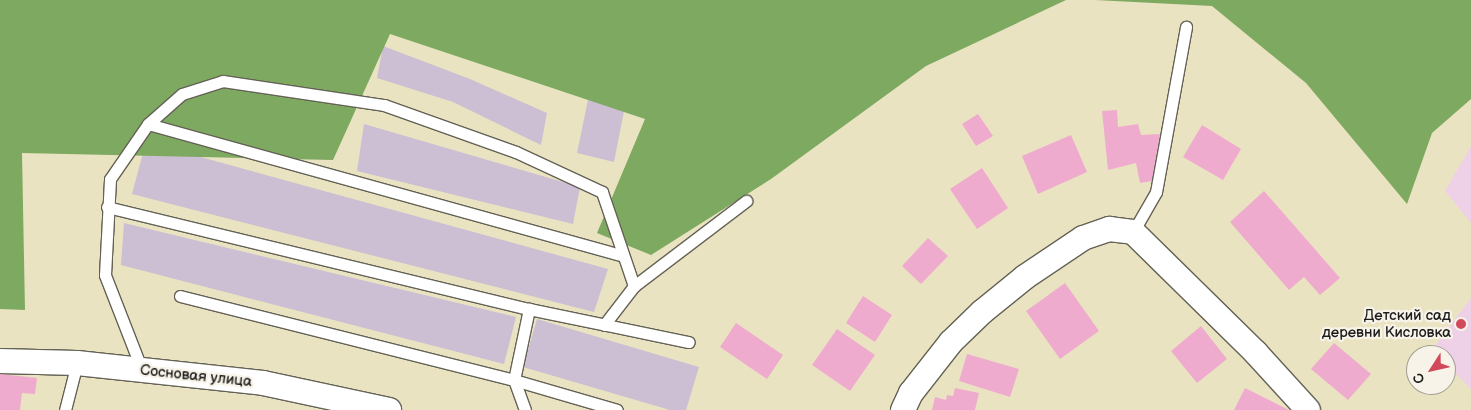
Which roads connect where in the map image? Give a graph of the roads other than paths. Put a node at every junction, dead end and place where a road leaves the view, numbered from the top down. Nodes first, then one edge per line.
1 (1186, 27) dead end
2 (148, 124) junction
3 (746, 200) dead end
4 (107, 207) junction
5 (1132, 232) junction
6 (621, 255) junction
7 (634, 286) junction
8 (180, 296) dead end
9 (529, 309) junction
10 (604, 325) junction
11 (689, 342) dead end
12 (0, 361) edge
13 (77, 363) junction
14 (142, 370) junction
15 (514, 380) junction
16 (65, 410) edge
17 (389, 410) edge
18 (525, 410) edge
19 (617, 410) edge
20 (903, 410) edge
21 (1308, 410) edge

1 - 5 lane
2 - 4 lane
2 - 6 lane
2 - 6 lane
3 - 7 lane
4 - 9 lane
4 - 14 lane
5 - 20 street
5 - 21 street
6 - 7 lane
7 - 10 lane
8 - 15 lane
9 - 10 lane
9 - 15 lane
10 - 11 lane
12 - 13 street, Сосновая улица
13 - 14 street, Сосновая улица
13 - 16 lane
14 - 17 street, Сосновая улица
15 - 18 lane
15 - 19 lane

